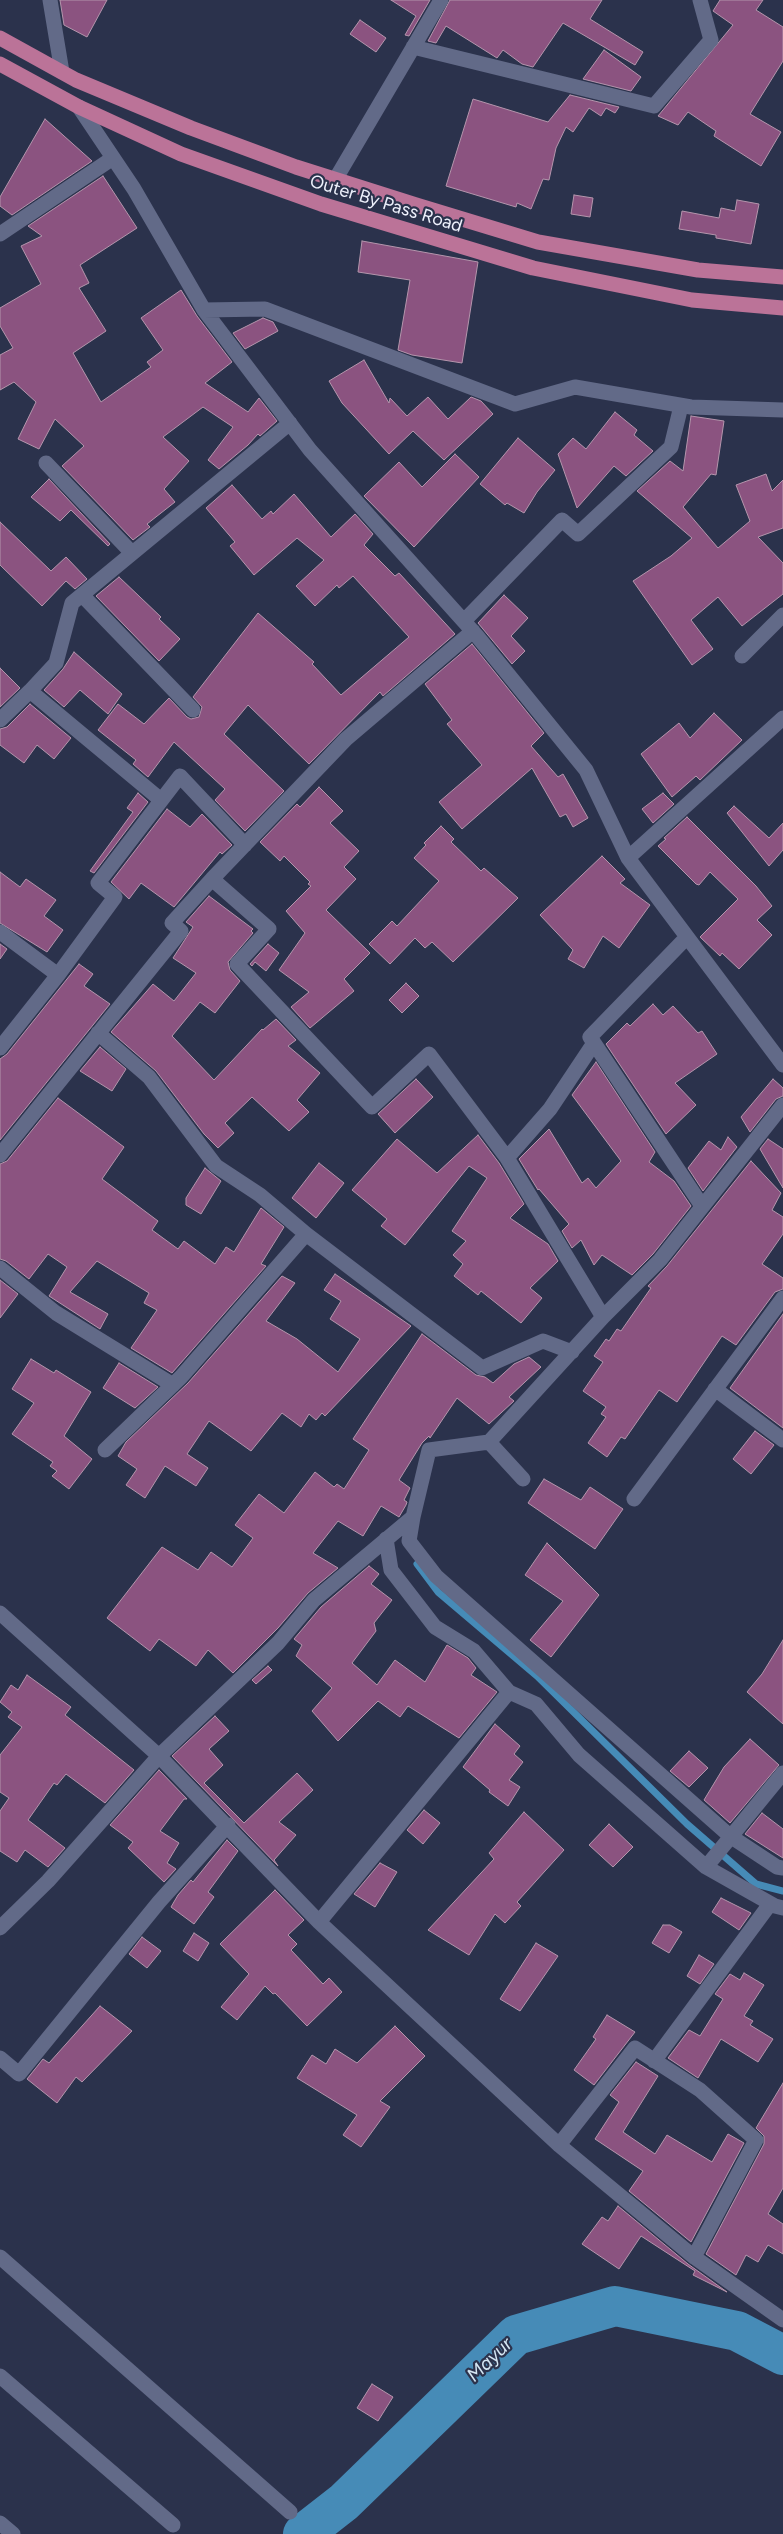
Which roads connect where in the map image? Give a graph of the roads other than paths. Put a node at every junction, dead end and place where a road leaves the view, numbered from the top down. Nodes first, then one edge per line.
1 (50, 0) edge
2 (441, 0) edge
3 (700, 0) edge
4 (0, 38) edge
5 (414, 46) junction
6 (0, 64) edge
7 (62, 72) junction
8 (79, 107) junction
9 (113, 158) junction
10 (336, 180) junction
11 (0, 234) edge
12 (783, 277) edge
13 (783, 308) edge
14 (204, 310) junction
15 (681, 406) junction
16 (783, 410) edge
17 (290, 423) junction
18 (46, 463) dead end
19 (132, 553) junction
20 (82, 595) junction
21 (783, 615) edge
22 (468, 626) junction
23 (742, 656) dead end
24 (30, 691) junction
25 (193, 710) dead end
26 (783, 718) edge
27 (0, 720) edge
28 (161, 800) junction
29 (245, 845) junction
30 (628, 858) junction
31 (212, 880) junction
32 (0, 932) edge
33 (686, 937) junction
34 (58, 975) junction
35 (98, 1033) junction
36 (594, 1043) junction
37 (0, 1048) edge
38 (783, 1065) edge
39 (783, 1105) edge
40 (0, 1155) edge
41 (507, 1158) junction
42 (702, 1206) junction
43 (306, 1234) junction
44 (0, 1268) edge
45 (783, 1298) edge
46 (603, 1318) junction
47 (572, 1352) junction
48 (173, 1385) junction
49 (716, 1389) junction
50 (783, 1440) edge
51 (489, 1442) junction
52 (105, 1450) dead end
53 (523, 1479) dead end
54 (634, 1499) dead end
55 (413, 1517) junction
56 (386, 1539) junction
57 (0, 1612) edge
58 (509, 1692) junction
59 (159, 1756) junction
60 (783, 1773) edge
61 (228, 1825) junction
62 (728, 1838) junction
63 (706, 1867) junction
64 (783, 1868) edge
65 (776, 1906) edge
66 (319, 1922) junction
67 (0, 1928) edge
68 (0, 2058) edge
69 (654, 2061) junction
70 (559, 2146) junction
71 (0, 2257) edge
72 (694, 2257) junction
73 (783, 2320) edge
74 (0, 2376) edge
75 (290, 2512) dead end
76 (0, 2523) edge
77 (173, 2525) dead end
78 (13, 2534) edge

1 - 7 street
2 - 5 street
3 - 5 street
4 - 7 main road, Outer By Pass Road
5 - 10 street
6 - 8 main road, Outer By Pass Road
7 - 10 main road, Outer By Pass Road
8 - 9 street
8 - 13 main road, Outer By Pass Road
9 - 11 street
9 - 14 street
10 - 12 main road, Outer By Pass Road
14 - 15 street
14 - 17 street
15 - 16 street
15 - 22 street
17 - 19 street
17 - 22 street
18 - 19 street
19 - 20 street
20 - 24 street
20 - 25 street
21 - 23 street
22 - 29 street
22 - 30 street
24 - 27 street
24 - 28 street
26 - 30 street
28 - 29 street
28 - 34 street
29 - 31 street
30 - 33 street
31 - 35 street
31 - 41 street
32 - 34 street
33 - 36 street
33 - 38 street
34 - 37 street
35 - 40 street
35 - 43 street
36 - 41 street
36 - 42 street
39 - 42 street
41 - 46 street
42 - 46 street
43 - 47 street
43 - 48 street
44 - 48 street
45 - 49 street
46 - 47 street
47 - 51 street
48 - 52 street
49 - 50 street
49 - 54 street
51 - 53 street
51 - 55 street
55 - 56 street
55 - 62 street
56 - 58 street
56 - 59 street
57 - 59 street
58 - 63 street
58 - 66 street
59 - 61 street
59 - 67 street
60 - 62 street
61 - 66 street
61 - 68 street
62 - 63 street
62 - 64 street
63 - 65 street
65 - 69 street
66 - 70 street
69 - 70 street
69 - 72 street
70 - 72 street
71 - 75 street
72 - 73 street
74 - 77 street
76 - 78 street

